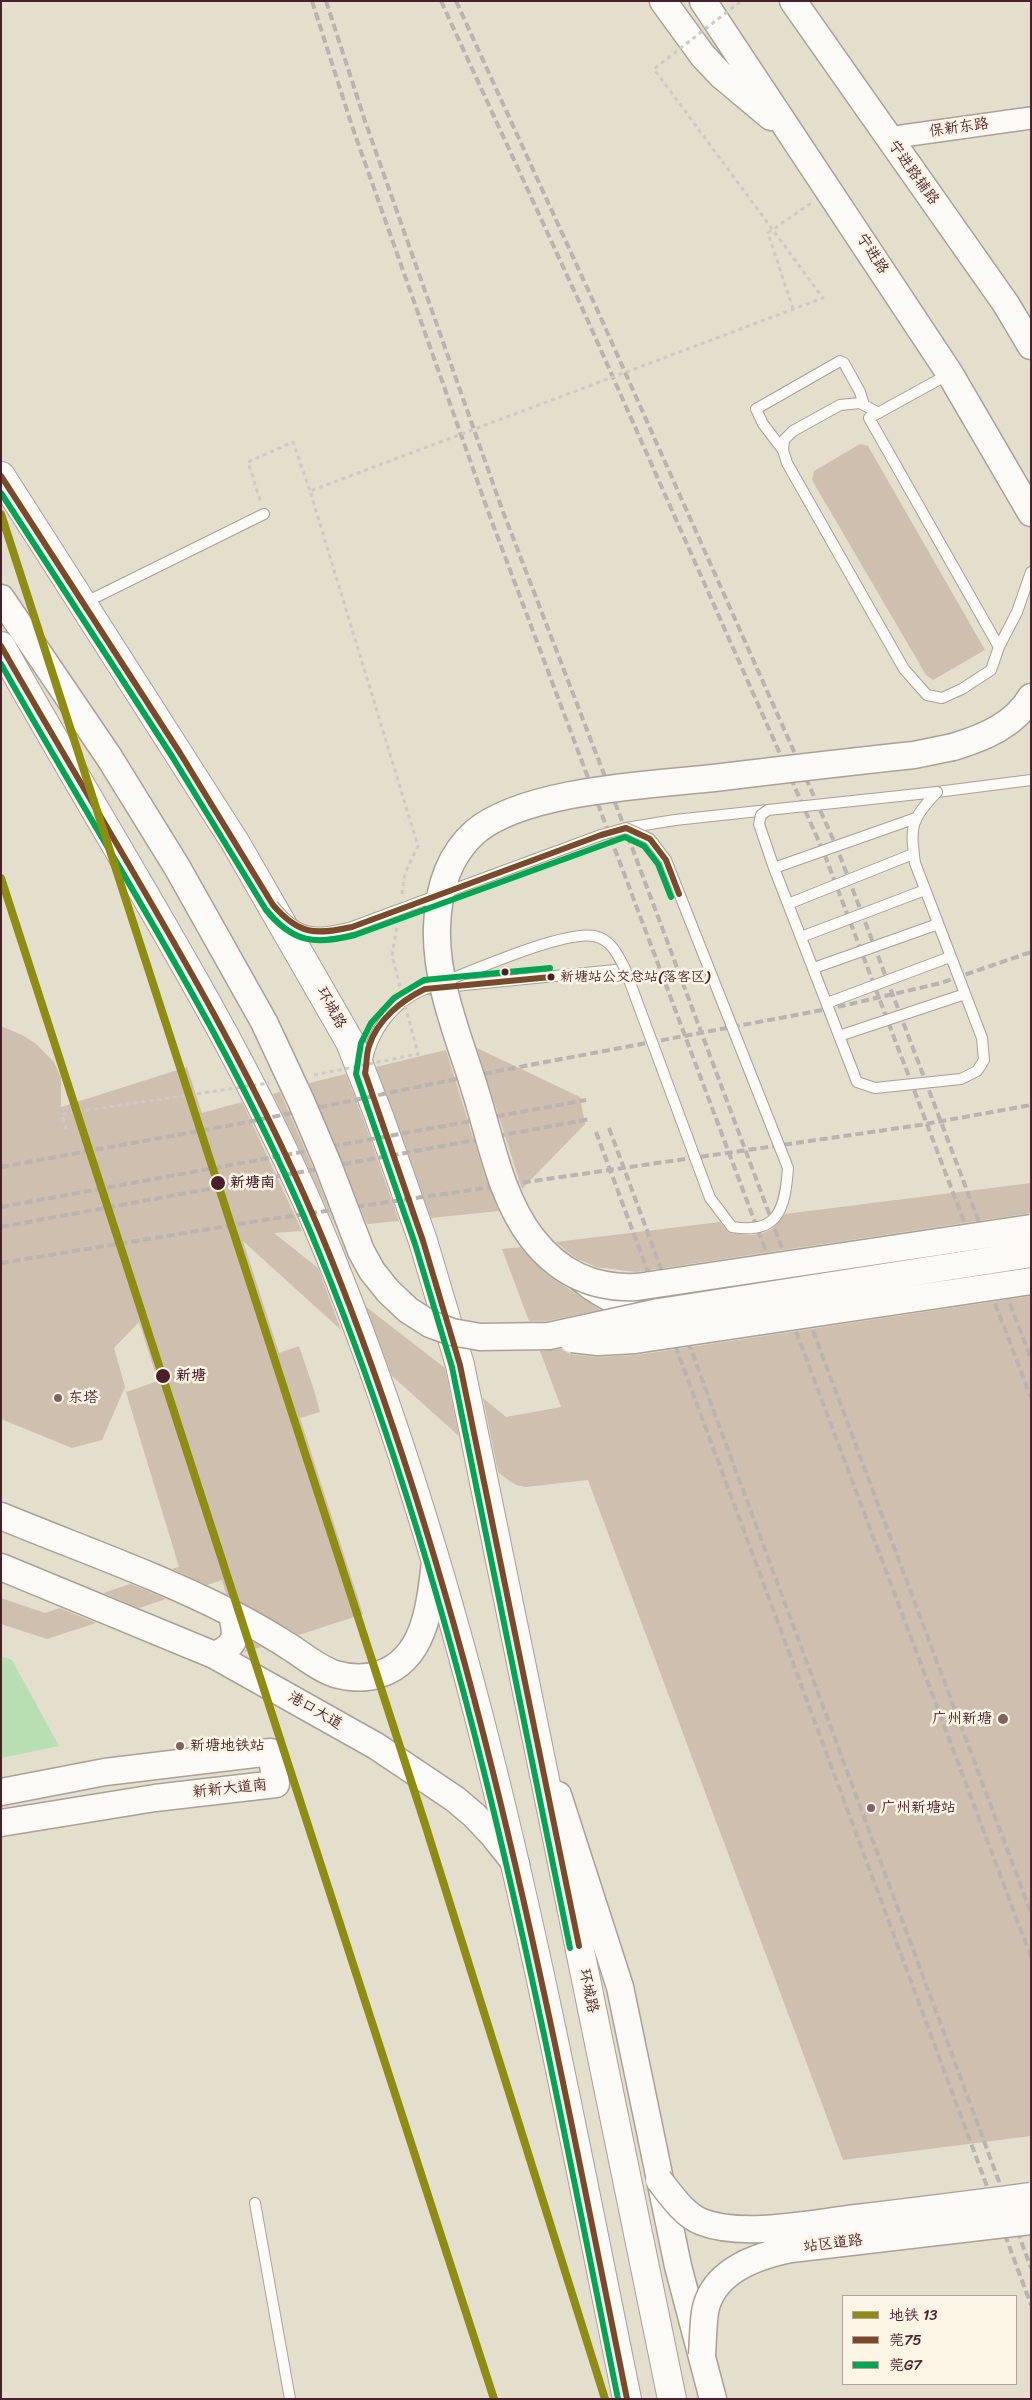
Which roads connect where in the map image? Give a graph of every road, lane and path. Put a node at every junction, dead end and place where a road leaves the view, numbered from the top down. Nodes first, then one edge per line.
1 (663, 1) edge
2 (703, 1) edge
3 (741, 1) edge
4 (794, 1) edge
5 (1031, 118) edge
6 (795, 138) junction
7 (888, 138) junction
8 (830, 190) junction
9 (793, 309) junction
10 (1031, 346) edge
11 (950, 374) junction
12 (864, 404) junction
13 (879, 413) junction
14 (783, 450) junction
15 (1, 476) edge
16 (1017, 489) junction
17 (310, 491) junction
18 (1031, 513) edge
19 (264, 514) joint
20 (1031, 524) edge
21 (1031, 572) edge
22 (1, 598) edge
23 (84, 603) junction
24 (999, 647) junction
25 (2, 650) edge
26 (1031, 697) edge
27 (1031, 780) edge
28 (936, 792) junction
29 (768, 810) junction
30 (916, 818) junction
31 (626, 828) junction
32 (914, 854) junction
33 (774, 868) junction
34 (925, 890) junction
35 (401, 901) dead end
36 (788, 904) junction
37 (273, 905) junction
38 (398, 919) dead end
39 (938, 924) junction
40 (801, 937) junction
41 (950, 957) junction
42 (625, 968) junction
43 (814, 968) junction
44 (426, 989) junction
45 (966, 994) junction
46 (826, 1003) junction
47 (839, 1036) junction
48 (308, 1076) dead end
49 (270, 1083) dead end
50 (379, 1116) junction
51 (66, 1129) dead end
52 (1031, 1228) edge
53 (1031, 1254) edge
54 (574, 1274) junction
55 (1031, 1281) edge
56 (659, 1312) junction
57 (549, 1336) junction
58 (1, 1516) edge
59 (435, 1562) junction
60 (1, 1567) edge
61 (231, 1613) junction
62 (214, 1655) junction
63 (534, 1724) junction
64 (1, 1792) edge
65 (1, 1823) edge
66 (516, 1864) junction
67 (659, 2180) junction
68 (1031, 2196) edge
69 (255, 2203) dead end
70 (1031, 2220) edge
71 (702, 2355) junction
72 (290, 2399) edge
73 (627, 2399) edge
74 (672, 2399) edge
75 (713, 2399) edge

1 - 6 street
2 - 6 street, 宁进路
3 - 9 path, bridge
4 - 7 street, 宁进路辅路
5 - 7 street, 保新东路
6 - 8 street, 宁进路
7 - 10 street, 宁进路辅路
8 - 9 path
8 - 11 street, 宁进路
9 - 17 path, bridge
11 - 13 lane
11 - 16 street, 宁进路
12 - 13 lane
12 - 14 lane
12 - 14 lane
13 - 24 lane
14 - 24 lane
15 - 23 main road, 环城路
16 - 18 street, 宁进路
16 - 20 street
17 - 19 path
17 - 35 path, bridge
19 - 23 lane
21 - 24 lane
22 - 57 street, bridge
23 - 37 main road, 环城路
25 - 59 main road
26 - 54 street, bridge
27 - 28 lane
28 - 29 lane, bridge
28 - 30 lane, bridge
29 - 31 lane, bridge
29 - 33 lane, bridge
30 - 32 lane, bridge
30 - 33 lane, bridge
31 - 37 lane, bridge
31 - 42 lane, bridge
32 - 34 lane, bridge
32 - 36 lane, bridge
33 - 36 lane, bridge
34 - 39 lane, bridge
34 - 40 lane, bridge
36 - 40 lane, bridge
37 - 50 main road, 环城路, bridge
38 - 48 path, bridge
39 - 41 lane, bridge
39 - 43 lane, bridge
40 - 43 lane, bridge
41 - 45 lane, bridge
41 - 46 lane, bridge
42 - 44 lane, bridge
42 - 44 lane, bridge
43 - 46 lane, bridge
44 - 50 lane, bridge
45 - 47 lane, bridge
45 - 47 lane, bridge
46 - 47 lane, bridge
49 - 51 path, bridge
50 - 63 main road, 环城路
52 - 54 street, bridge
53 - 56 street, bridge
54 - 56 street, bridge
55 - 57 street, bridge
56 - 57 street, bridge
58 - 61 street
59 - 61 street
59 - 66 main road
60 - 62 street, 港口大道
61 - 62 street
62 - 66 street, 港口大道
63 - 67 street
63 - 74 main road, 环城路
64 - 65 street, 新新大道南
66 - 73 main road
67 - 68 street, 站区道路, bridge
67 - 71 street, bridge
69 - 72 lane
70 - 71 street, 站区道路, bridge
71 - 75 street

